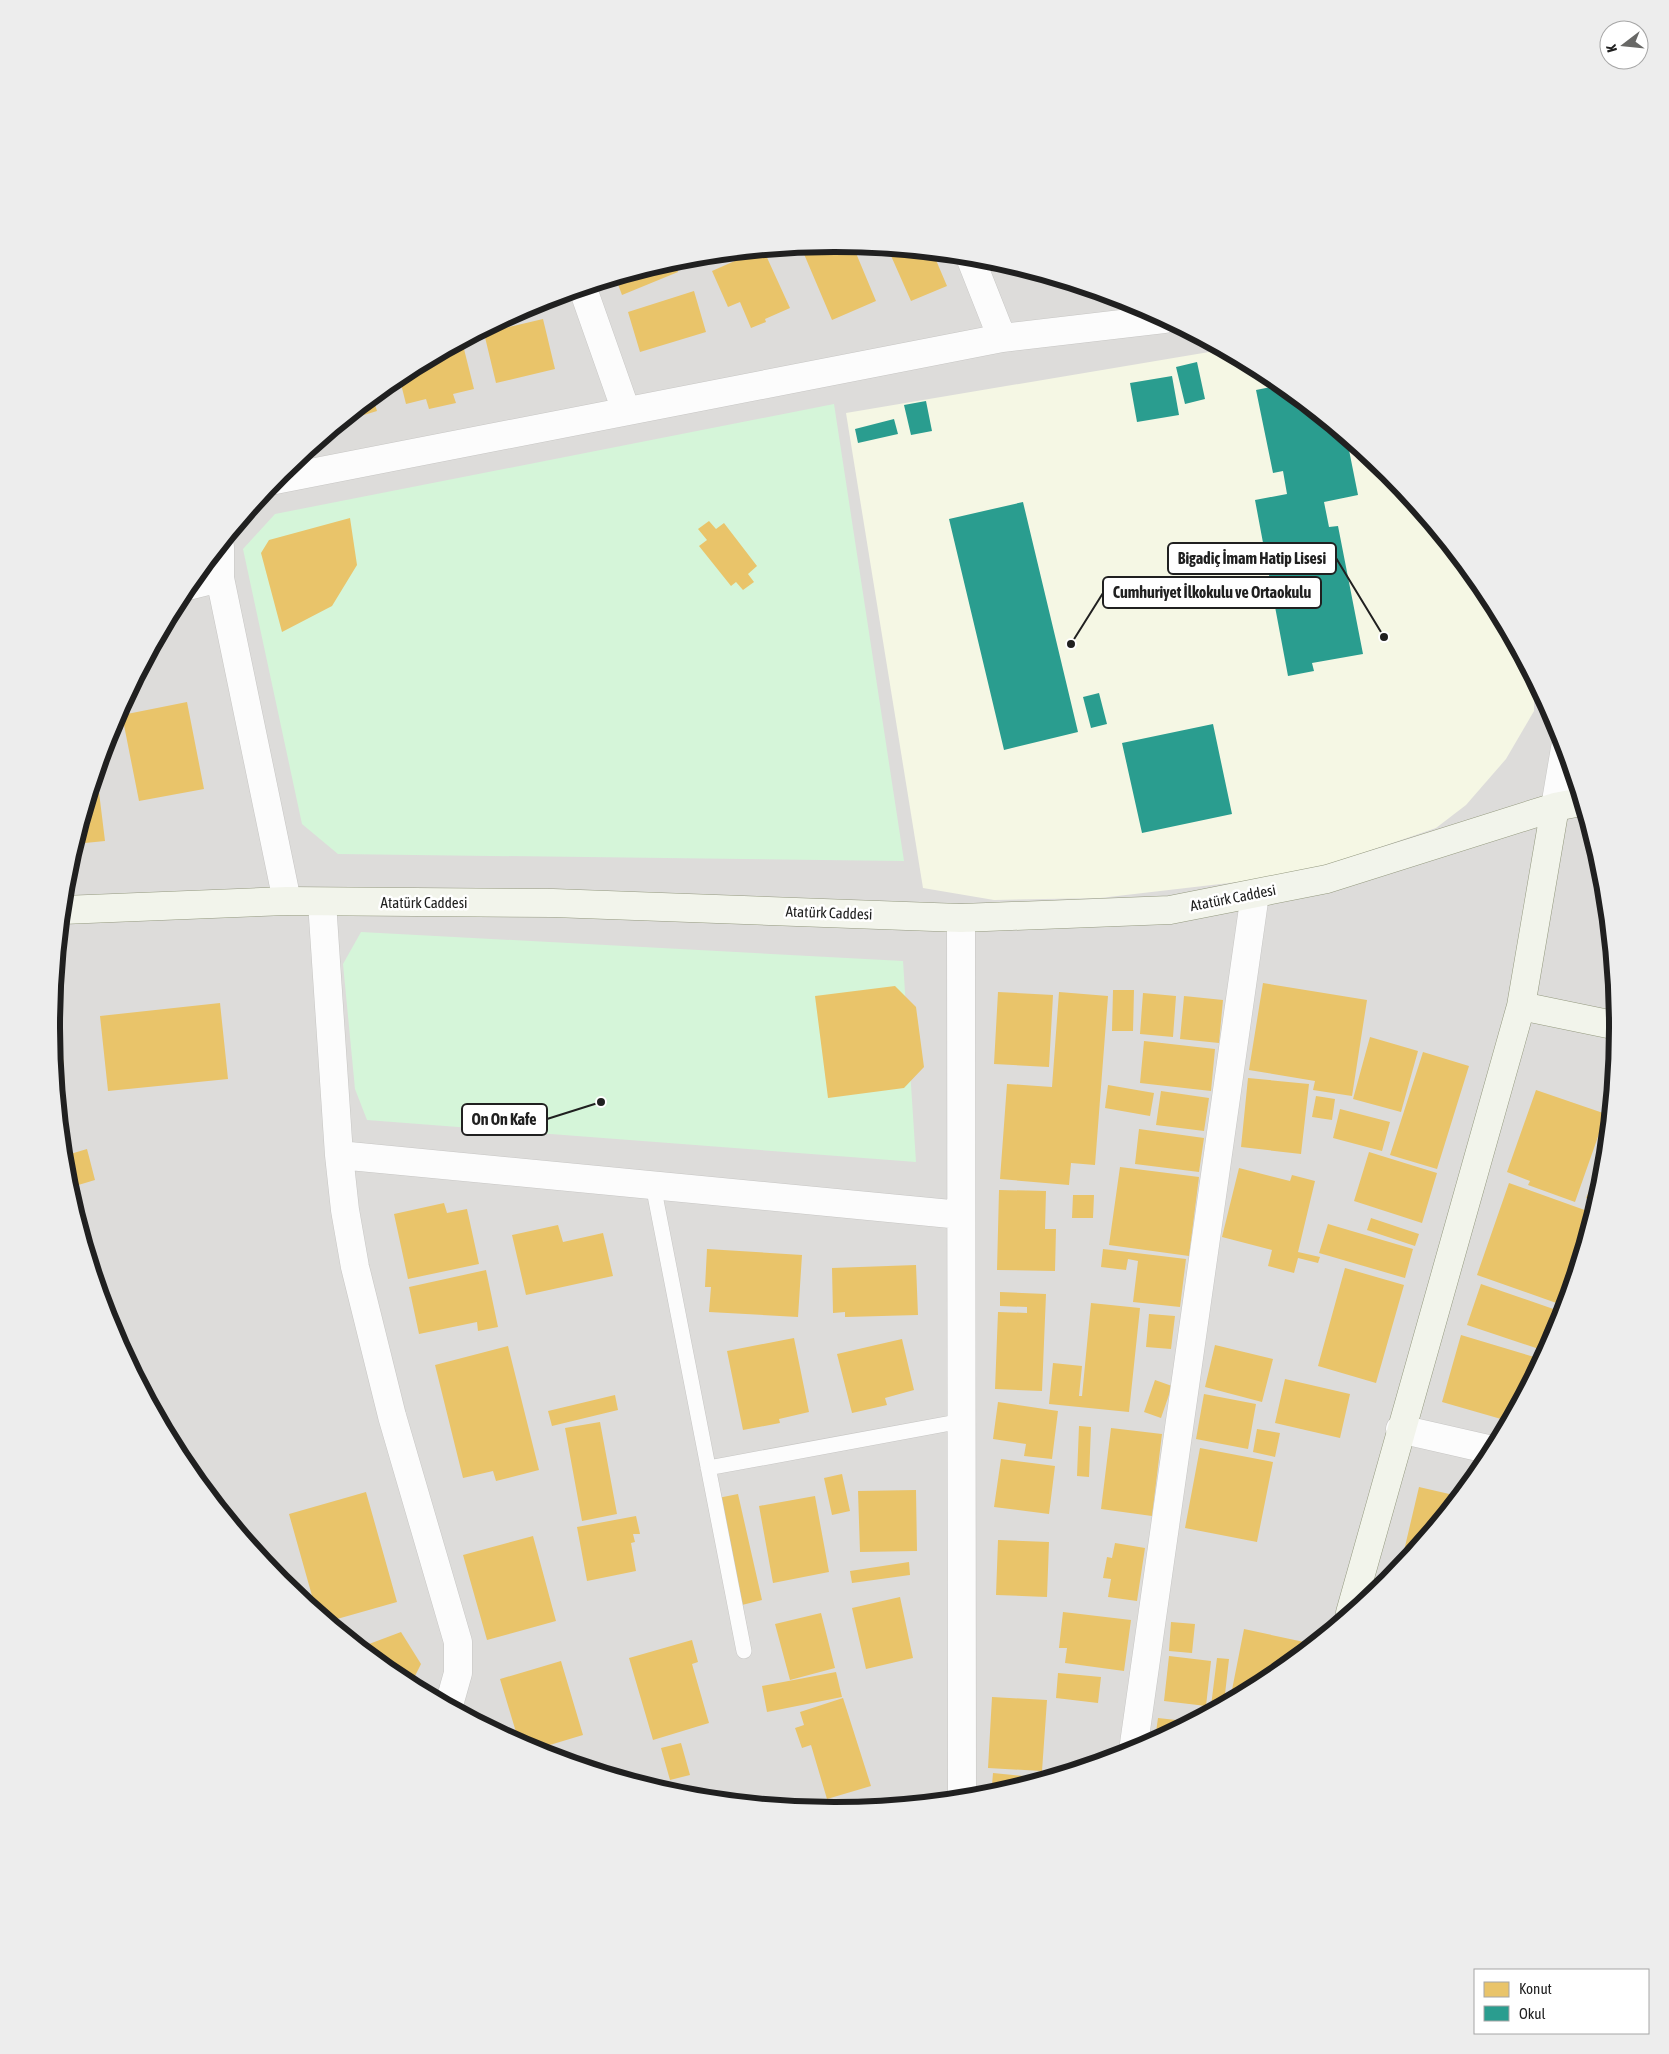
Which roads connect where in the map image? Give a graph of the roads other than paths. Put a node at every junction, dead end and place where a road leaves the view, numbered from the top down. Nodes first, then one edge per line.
1 (973, 265) edge
2 (585, 294) edge
3 (1152, 320) edge
4 (1002, 338) junction
5 (626, 411) junction
6 (289, 477) edge
7 (220, 556) edge
8 (220, 578) junction
9 (201, 583) edge
10 (1566, 772) edge
11 (1568, 805) edge
12 (1255, 894) junction
13 (287, 901) junction
14 (322, 902) junction
15 (70, 910) edge
16 (961, 918) junction
17 (1521, 1006) junction
18 (1609, 1024) edge
19 (340, 1155) junction
20 (652, 1185) junction
21 (961, 1215) junction
22 (962, 1421) junction
23 (1400, 1429) junction
24 (1484, 1448) edge
25 (708, 1468) junction
26 (1353, 1602) edge
27 (744, 1651) dead end
28 (450, 1700) edge
29 (1134, 1741) edge
30 (962, 1791) edge

1 - 4 street
2 - 5 street
3 - 4 street
4 - 5 street
5 - 6 street
7 - 8 street
8 - 9 street
8 - 13 street
10 - 11 street
11 - 12 main road, Atatürk Caddesi
11 - 17 main road
12 - 16 main road, Atatürk Caddesi
12 - 29 street
13 - 14 main road, Atatürk Caddesi
13 - 15 main road, Atatürk Caddesi
14 - 16 main road, Atatürk Caddesi
14 - 19 street
16 - 21 street
17 - 18 main road
17 - 23 main road
19 - 20 street
19 - 28 street
20 - 21 street
20 - 25 lane
21 - 22 street
22 - 25 lane
22 - 30 street
23 - 24 street
23 - 26 main road
25 - 27 lane

